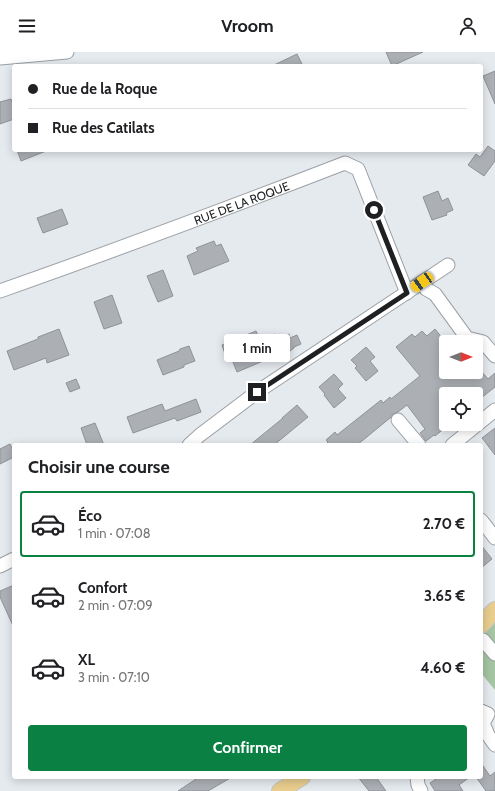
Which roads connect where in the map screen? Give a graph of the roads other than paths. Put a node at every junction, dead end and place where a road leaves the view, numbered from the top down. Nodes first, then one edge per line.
1 (67, 52) edge
2 (0, 58) edge
3 (448, 265) dead end
4 (422, 282) junction
5 (0, 291) edge
6 (407, 293) junction
7 (495, 356) edge
8 (495, 410) edge
9 (398, 420) dead end
10 (191, 443) edge
11 (417, 443) edge
12 (454, 443) edge
13 (483, 523) edge
14 (495, 538) edge
15 (12, 560) edge
16 (0, 566) edge
17 (495, 610) edge
18 (483, 631) edge
19 (483, 635) edge
20 (495, 654) edge
21 (483, 712) edge
22 (483, 723) edge
23 (483, 723) edge
24 (495, 745) edge
25 (299, 779) edge
26 (417, 779) edge
27 (280, 791) edge
28 (421, 791) edge

1 - 2 street
3 - 4 street
4 - 6 street
4 - 7 street
5 - 6 street, RUE DE LA ROQUE
6 - 10 street
8 - 12 street
9 - 11 street
13 - 14 street
15 - 16 street
17 - 18 main road
19 - 20 street
21 - 23 street
22 - 24 street
25 - 27 main road
26 - 28 street

